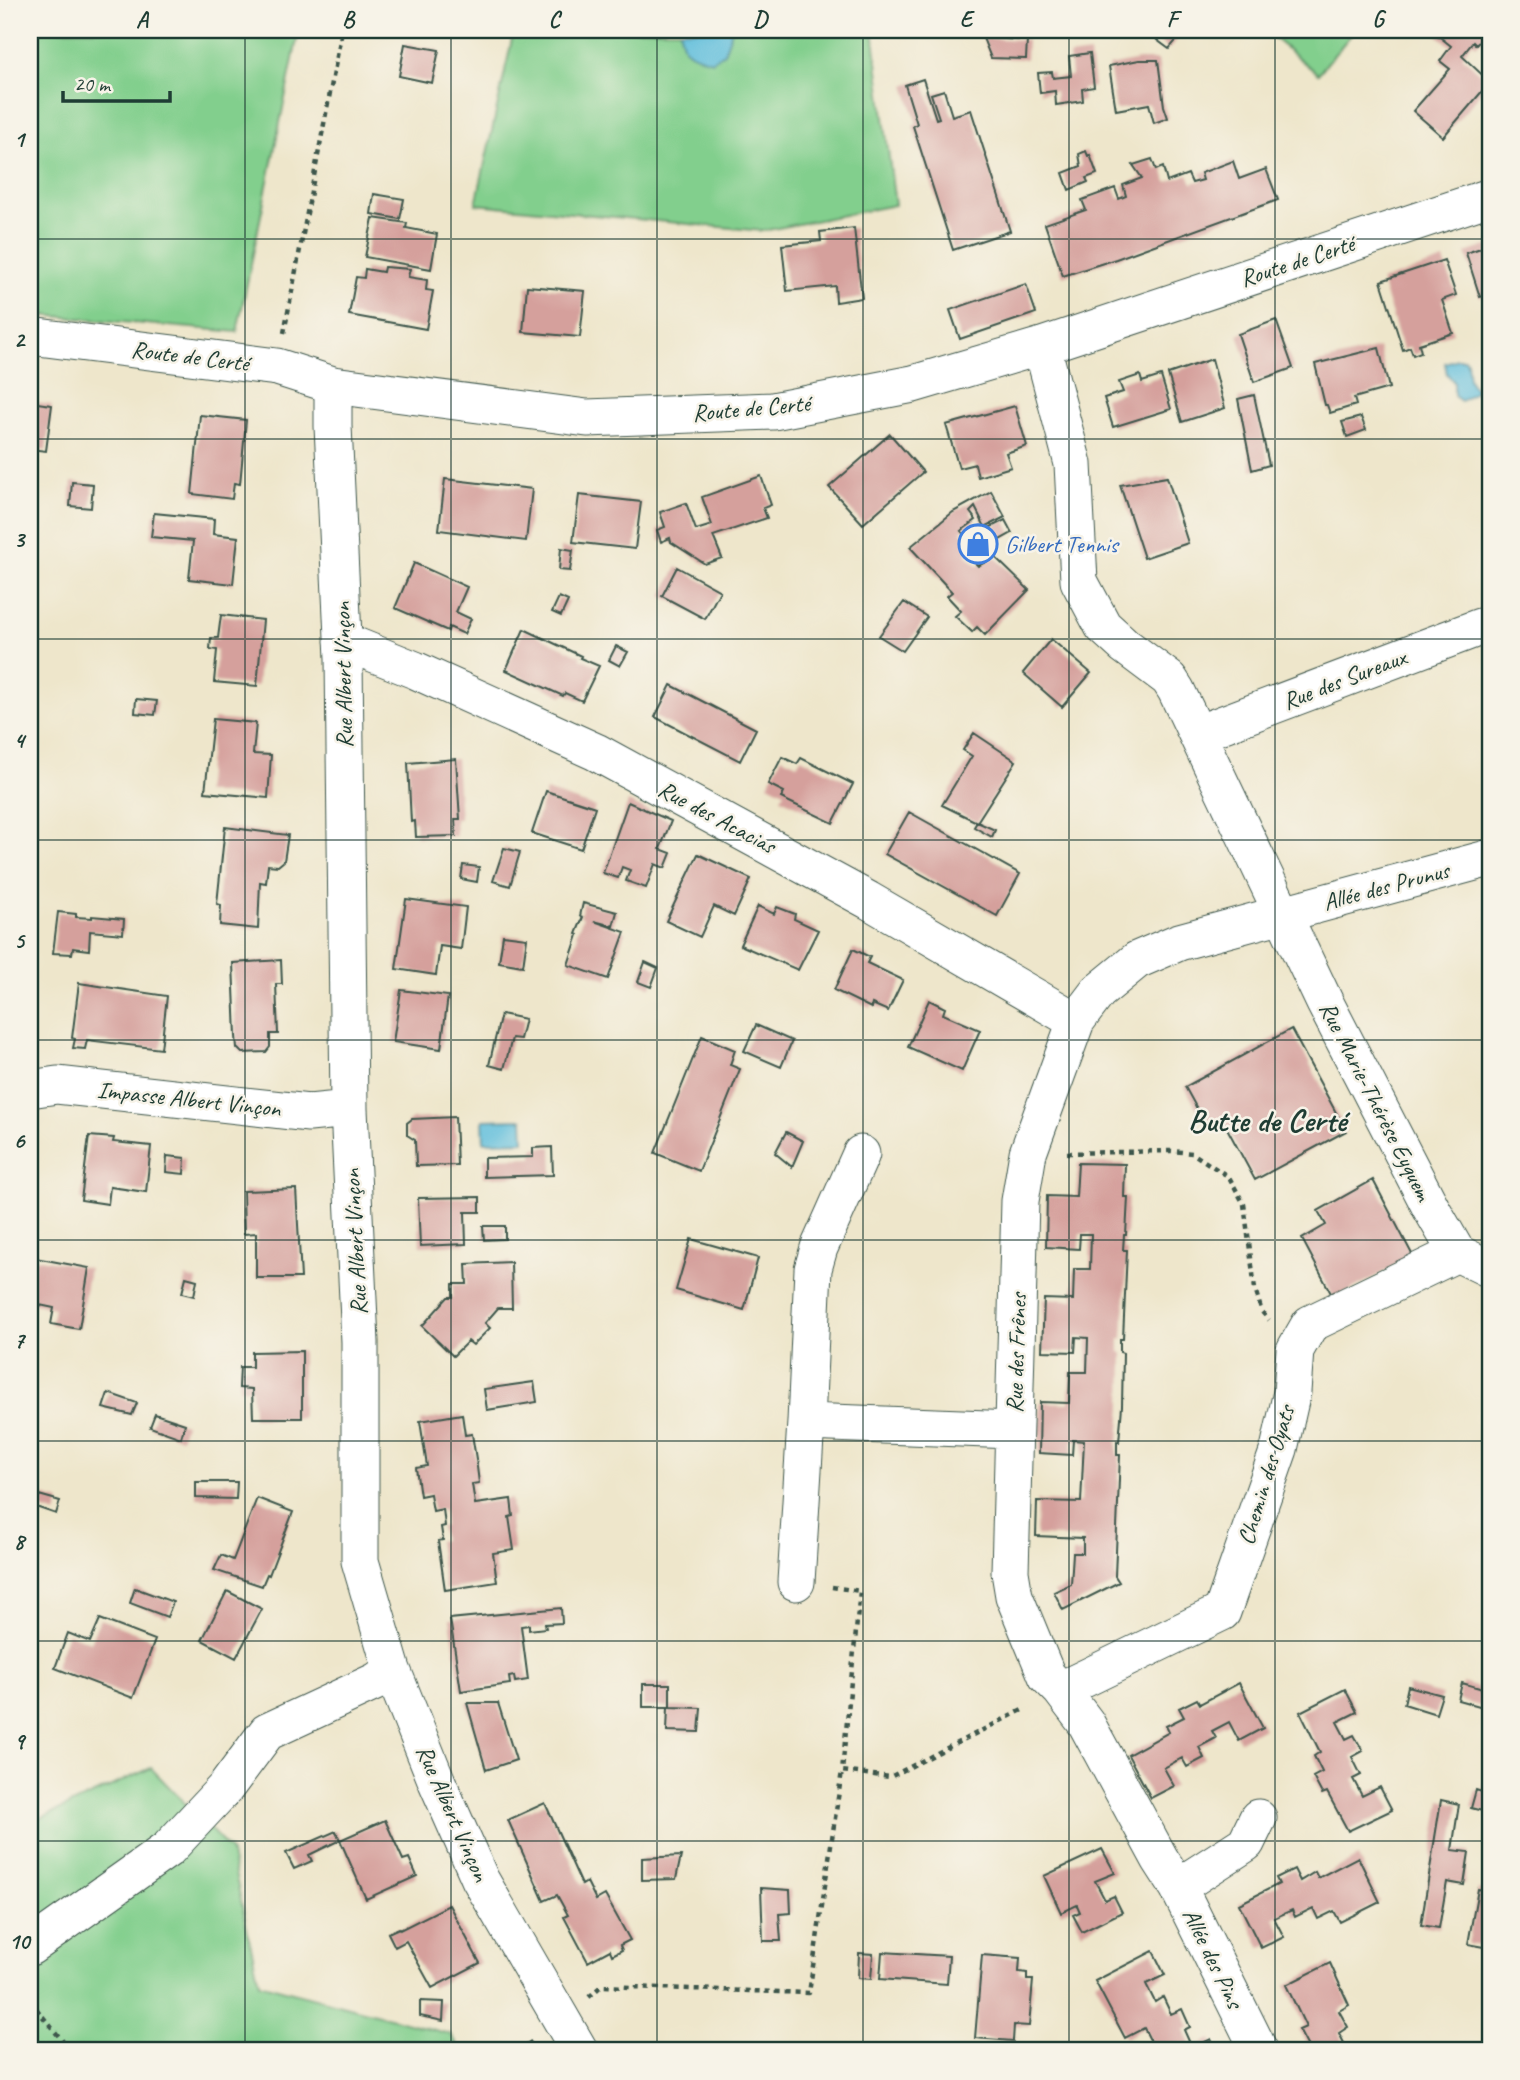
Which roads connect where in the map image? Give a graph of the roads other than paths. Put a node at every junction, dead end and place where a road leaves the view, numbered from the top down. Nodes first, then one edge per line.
1 (1490, 197) edge
2 (30, 336) edge
3 (1042, 346) junction
4 (333, 385) junction
5 (1490, 631) edge
6 (343, 641) junction
7 (1197, 734) junction
8 (1490, 858) edge
9 (1282, 914) junction
10 (1076, 1021) junction
11 (30, 1088) edge
12 (349, 1109) junction
13 (861, 1154) dead end
14 (1457, 1253) junction
15 (1490, 1269) edge
16 (806, 1422) junction
17 (1013, 1430) junction
18 (796, 1582) road end
19 (392, 1670) junction
20 (1061, 1690) junction
21 (1258, 1818) dead end
22 (1178, 1887) junction
23 (30, 1947) edge
24 (571, 2035) edge
25 (1259, 2050) edge

1 - 3 street, Route de Certé
2 - 4 street, Route de Certé
3 - 4 street, Route de Certé
3 - 7 street
4 - 6 street, Rue Albert Vinçon
5 - 7 street, Rue des Sureaux
6 - 10 street, Rue des Acacias
6 - 12 street, Rue Albert Vinçon
7 - 9 street
8 - 9 street, Allée des Prunus
9 - 10 street, Rue des Frênes
9 - 14 street, Rue Marie-Thérèse Eyquem
10 - 17 street, Rue des Frênes
11 - 12 street, Impasse Albert Vinçon
12 - 19 street, Rue Albert Vinçon
13 - 16 street
14 - 15 street
14 - 20 street, Chemin des Oyats
16 - 17 street
16 - 18 street
17 - 20 street, Rue des Frênes
19 - 23 street
19 - 24 street, Rue Albert Vinçon
20 - 22 street, Rue des Frênes
21 - 22 street, Allée des Pins
22 - 25 street, Allée des Pins

